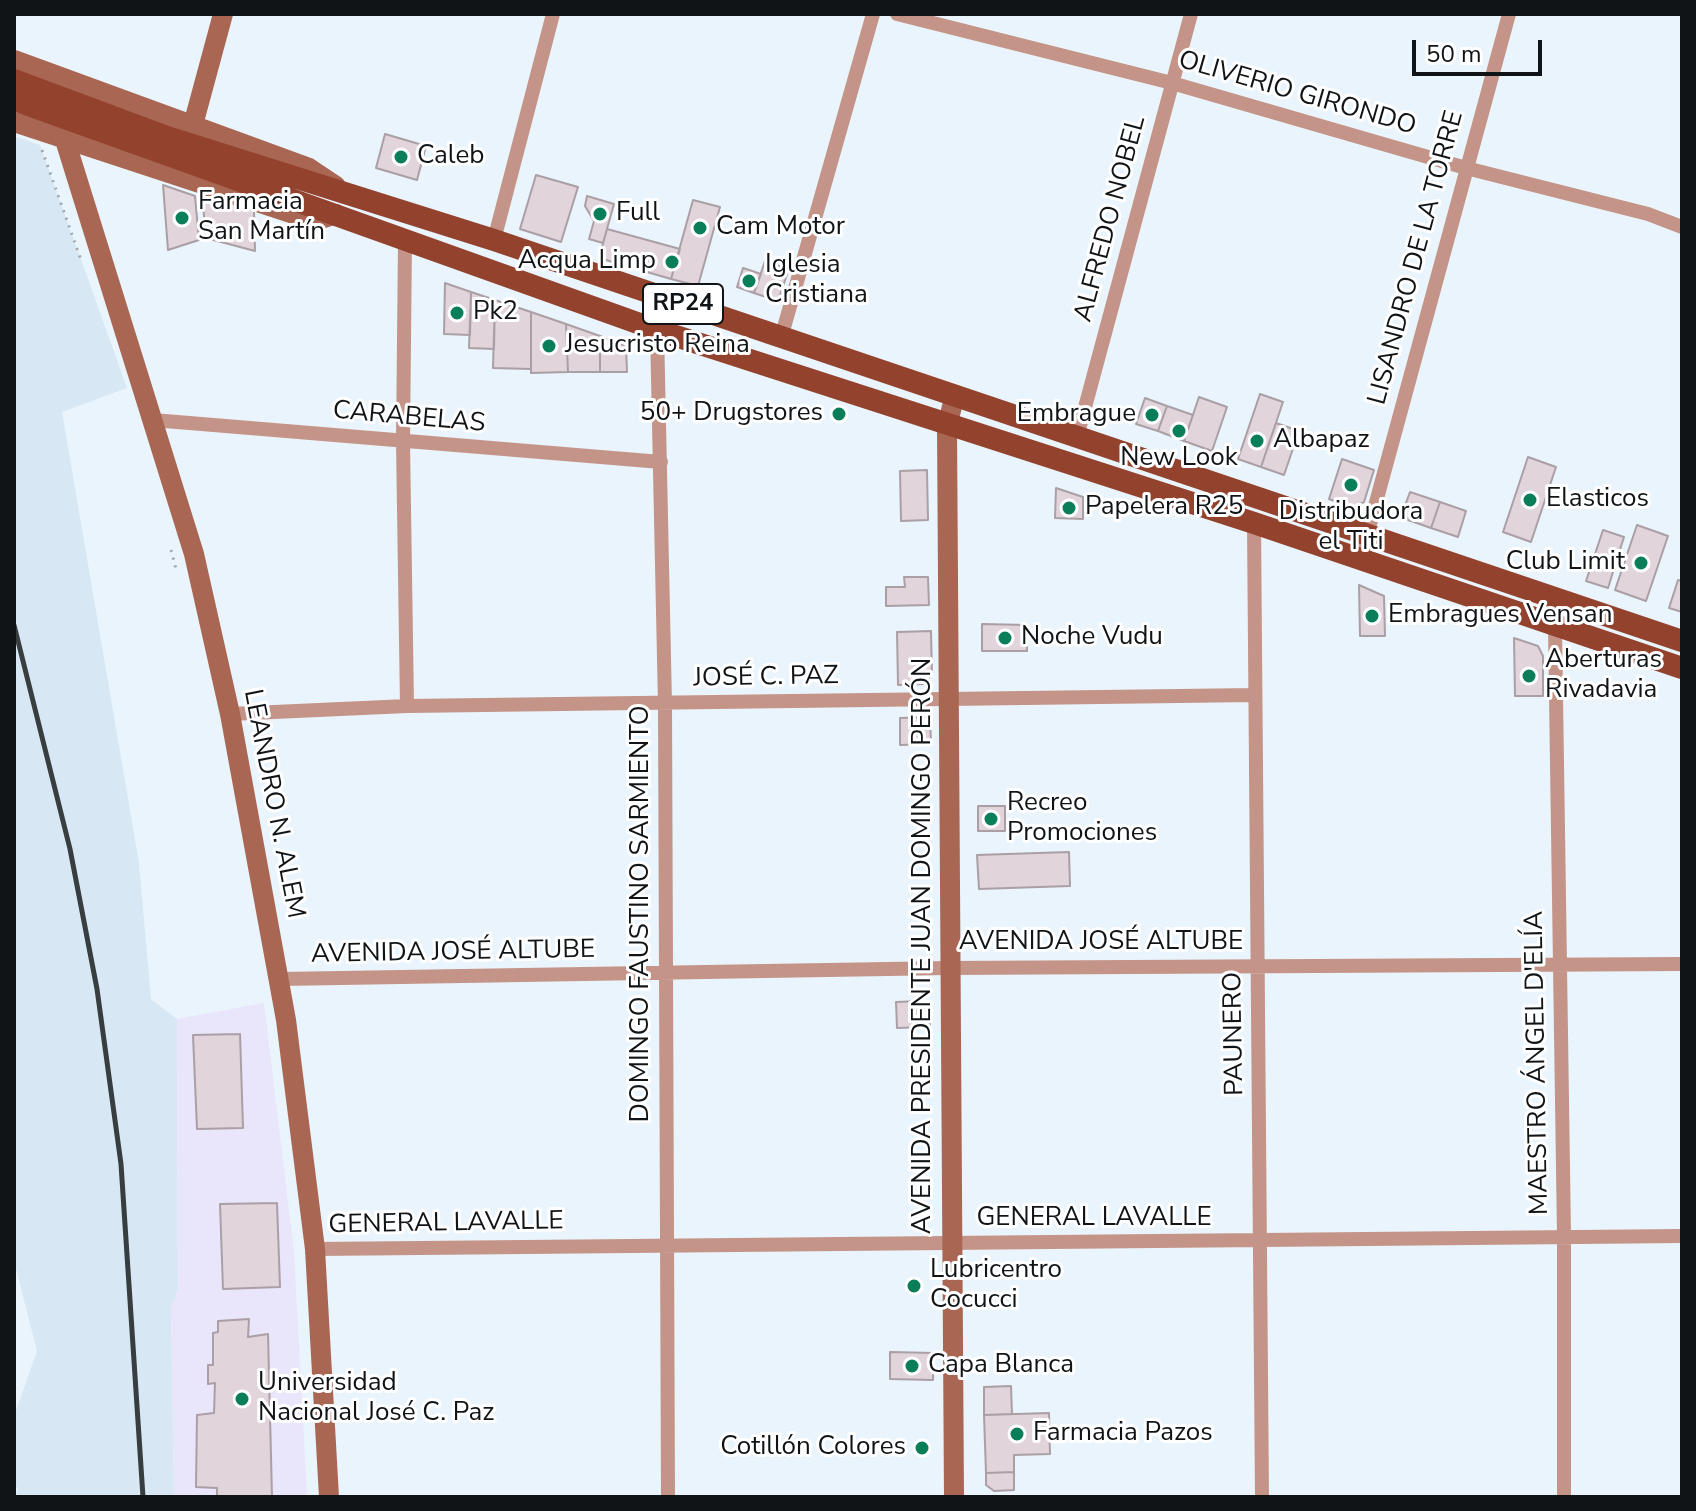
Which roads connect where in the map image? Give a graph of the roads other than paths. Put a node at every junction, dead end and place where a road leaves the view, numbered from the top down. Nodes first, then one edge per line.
1 (223, 14) edge
2 (553, 14) edge
3 (873, 14) edge
4 (897, 14) edge
5 (1191, 14) edge
6 (1509, 14) edge
7 (14, 60) edge
8 (14, 80) edge
9 (1172, 83) junction
10 (14, 100) edge
11 (14, 122) edge
12 (193, 125) junction
13 (65, 140) junction
14 (1466, 168) junction
15 (346, 192) junction
16 (336, 214) junction
17 (1682, 227) edge
18 (405, 239) junction
19 (494, 240) junction
20 (657, 330) junction
21 (781, 338) junction
22 (955, 395) junction
23 (153, 420) junction
24 (947, 426) junction
25 (1077, 437) junction
26 (403, 442) junction
27 (661, 462) junction
28 (1254, 523) junction
29 (1368, 536) junction
30 (1360, 561) junction
31 (1555, 628) junction
32 (1682, 641) edge
33 (1682, 668) edge
34 (1255, 695) junction
35 (947, 698) junction
36 (665, 705) junction
37 (407, 706) junction
38 (230, 714) junction
39 (1682, 964) edge
40 (1560, 965) junction
41 (1258, 966) junction
42 (948, 968) junction
43 (667, 975) junction
44 (280, 979) junction
45 (1564, 1235) junction
46 (1682, 1236) edge
47 (1261, 1242) junction
48 (952, 1244) junction
49 (666, 1246) junction
50 (315, 1249) junction
51 (329, 1497) edge
52 (668, 1497) edge
53 (954, 1497) edge
54 (1262, 1497) edge
55 (1564, 1497) edge

1 - 12 street
2 - 19 street
3 - 21 street
4 - 9 street, OLIVERIO GIRONDO
5 - 9 street, ALFREDO NOBEL
6 - 14 street, LISANDRO DE LA TORRE
7 - 12 street
8 - 15 main road, RP24
9 - 14 street, OLIVERIO GIRONDO
9 - 25 street, ALFREDO NOBEL
10 - 16 main road, RP24
11 - 13 street
12 - 15 street
13 - 16 street
13 - 23 street, LEANDRO N. ALEM
14 - 17 street, OLIVERIO GIRONDO
14 - 29 street, LISANDRO DE LA TORRE
15 - 19 main road, RP24
16 - 18 main road, RP24
18 - 20 main road, RP24
18 - 26 street
19 - 21 main road, RP24
20 - 24 main road, RP24
20 - 27 street, DOMINGO FAUSTINO SARMIENTO
21 - 22 main road, RP24
22 - 24 street, AVENIDA PRESIDENTE JUAN DOMINGO PERÓN
22 - 25 main road, RP24
23 - 26 street, CARABELAS
23 - 38 street, LEANDRO N. ALEM
24 - 28 main road, RP24
24 - 35 street, AVENIDA PRESIDENTE JUAN DOMINGO PERÓN
25 - 29 main road, RP24
26 - 27 street, CARABELAS
26 - 37 street
27 - 36 street, DOMINGO FAUSTINO SARMIENTO
28 - 30 main road, RP24
28 - 34 street, PAUNERO
29 - 30 street, LISANDRO DE LA TORRE
29 - 32 main road, RP24
30 - 31 main road, RP24
31 - 33 main road, RP24
31 - 40 street, MAESTRO ÁNGEL D'ELÍA
34 - 35 street, JOSÉ C. PAZ
34 - 41 street, PAUNERO
35 - 36 street, JOSÉ C. PAZ
35 - 42 street, AVENIDA PRESIDENTE JUAN DOMINGO PERÓN
36 - 37 street, JOSÉ C. PAZ
36 - 43 street, DOMINGO FAUSTINO SARMIENTO
37 - 38 street, JOSÉ C. PAZ
38 - 44 street, LEANDRO N. ALEM
39 - 40 street, AVENIDA JOSÉ ALTUBE
40 - 41 street, AVENIDA JOSÉ ALTUBE
40 - 45 street, MAESTRO ÁNGEL D'ELÍA
41 - 42 street, AVENIDA JOSÉ ALTUBE
41 - 47 street, PAUNERO
42 - 43 street, AVENIDA JOSÉ ALTUBE
42 - 48 street, AVENIDA PRESIDENTE JUAN DOMINGO PERÓN
43 - 44 street, AVENIDA JOSÉ ALTUBE
43 - 49 street, DOMINGO FAUSTINO SARMIENTO
44 - 50 street, LEANDRO N. ALEM
45 - 46 street, GENERAL LAVALLE
45 - 47 street, GENERAL LAVALLE
45 - 55 street, MAESTRO ÁNGEL D'ELÍA
47 - 48 street, GENERAL LAVALLE
47 - 54 street, PAUNERO
48 - 49 street, GENERAL LAVALLE
48 - 53 street, AVENIDA PRESIDENTE JUAN DOMINGO PERÓN
49 - 50 street, GENERAL LAVALLE
49 - 52 street, DOMINGO FAUSTINO SARMIENTO
50 - 51 street, LEANDRO N. ALEM

